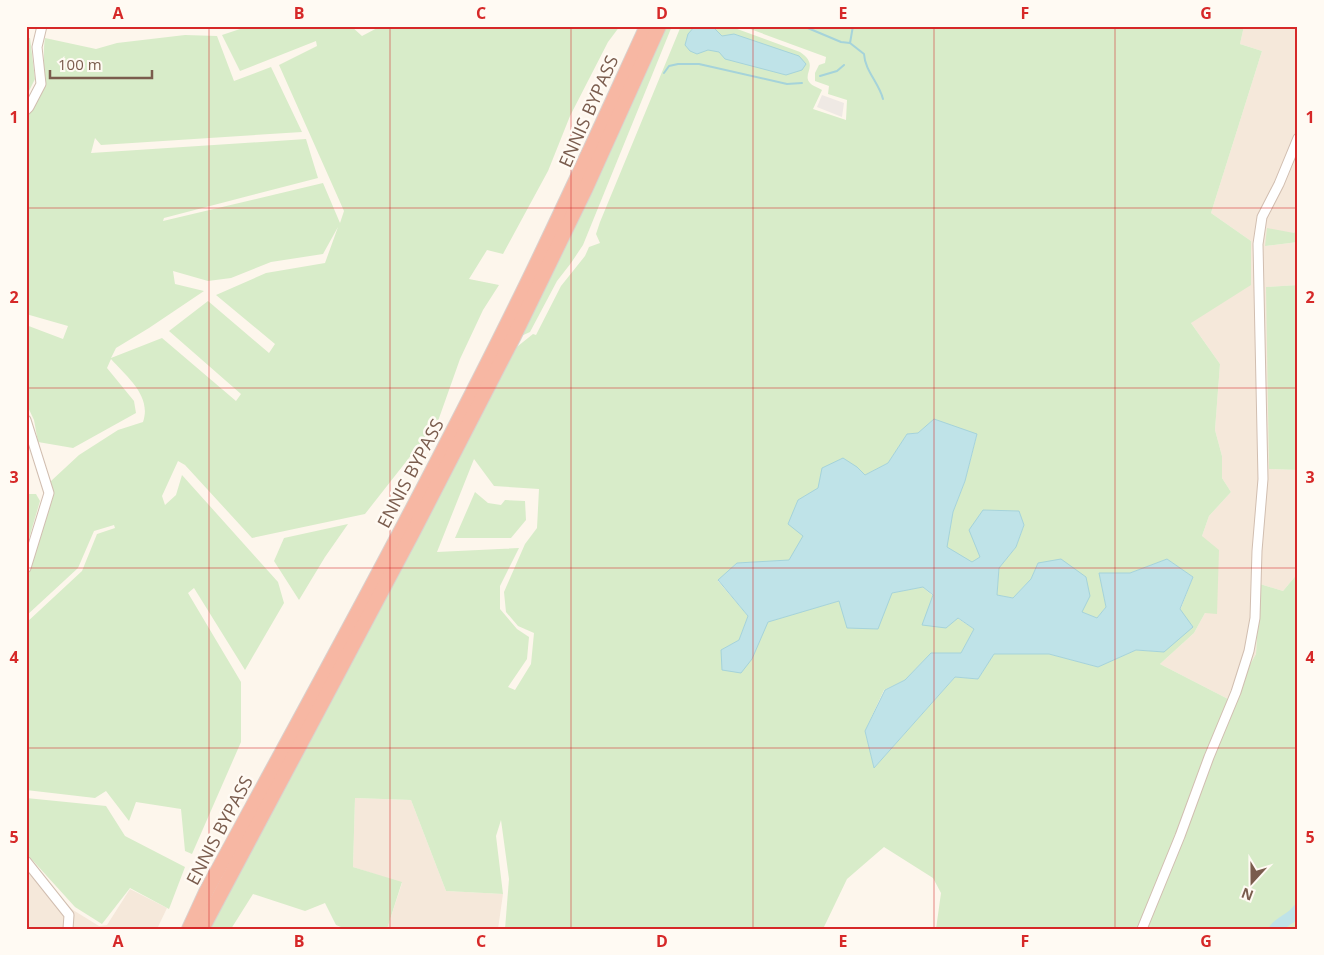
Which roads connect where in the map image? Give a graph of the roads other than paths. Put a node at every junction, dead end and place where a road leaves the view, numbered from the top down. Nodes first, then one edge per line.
1 (42, 26) edge
2 (646, 26) edge
3 (659, 26) edge
4 (26, 110) edge
5 (1298, 138) edge
6 (26, 420) edge
7 (26, 568) edge
8 (26, 861) edge
9 (68, 929) edge
10 (189, 929) edge
11 (202, 929) edge
12 (1142, 929) edge

1 - 4 street
2 - 10 highway, ENNIS BYPASS
3 - 11 highway, ENNIS BYPASS
5 - 12 street
6 - 7 street
8 - 9 street

